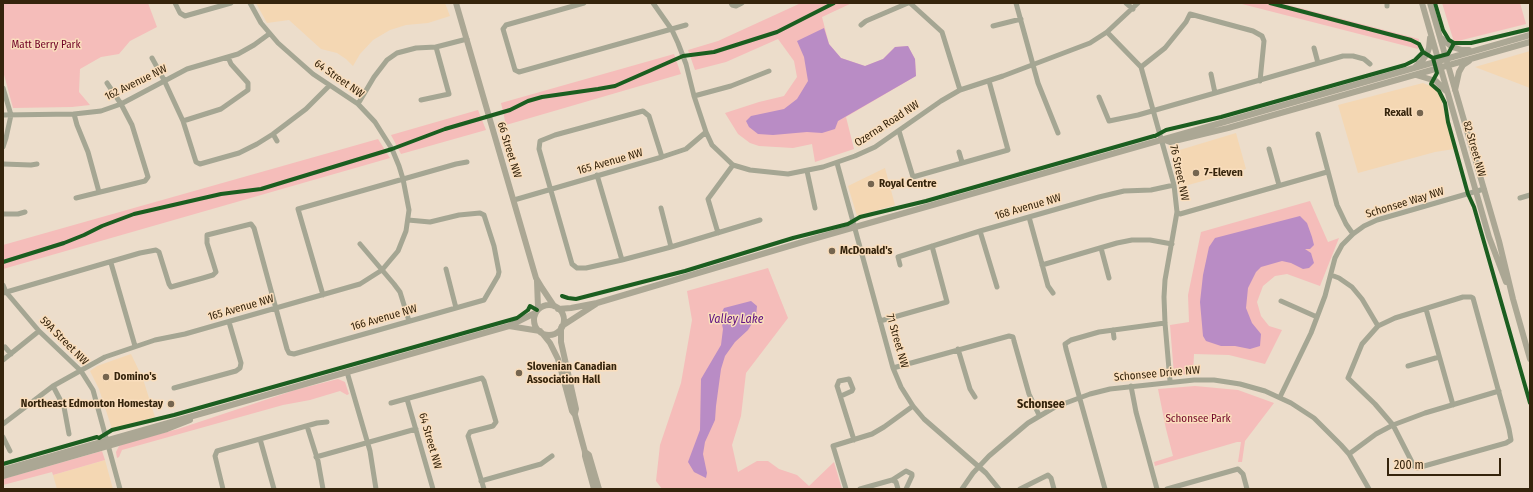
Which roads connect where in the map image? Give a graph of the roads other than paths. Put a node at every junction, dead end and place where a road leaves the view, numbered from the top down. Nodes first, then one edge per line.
1 (175, 3) edge
2 (231, 3) edge
3 (250, 3) edge
4 (456, 3) edge
5 (584, 3) edge
6 (653, 3) edge
7 (742, 3) edge
8 (909, 3) edge
9 (1016, 3) edge
10 (1126, 3) edge
11 (1138, 3) edge
12 (1422, 3) edge
13 (1430, 3) edge
14 (732, 4) edge
15 (1133, 9) junction
16 (1021, 19) junction
17 (686, 25) dead end
18 (861, 25) dead end
19 (993, 26) dead end
20 (672, 30) junction
21 (1107, 32) junction
22 (1431, 32) junction
23 (269, 34) junction
24 (1530, 35) edge
25 (1440, 37) junction
26 (467, 39) junction
27 (1530, 42) edge
28 (436, 47) junction
29 (1487, 47) junction
30 (1314, 48) dead end
31 (228, 57) junction
32 (1476, 57) junction
33 (152, 58) dead end
34 (1446, 59) junction
35 (1439, 61) junction
36 (1318, 63) junction
37 (1370, 64) dead end
38 (1033, 65) junction
39 (1448, 66) junction
40 (1141, 67) junction
41 (1441, 67) junction
42 (1414, 68) junction
43 (769, 71) dead end
44 (1211, 74) dead end
45 (1414, 75) junction
46 (164, 80) junction
47 (988, 81) junction
48 (1260, 81) junction
49 (107, 83) dead end
50 (329, 86) junction
51 (3, 88) edge
52 (960, 90) junction
53 (1455, 92) junction
54 (1215, 93) junction
55 (1336, 94) junction
56 (1448, 94) junction
57 (694, 96) junction
58 (1099, 97) dead end
59 (420, 100) dead end
60 (121, 104) junction
61 (358, 104) junction
62 (1153, 110) junction
63 (74, 114) junction
64 (3, 115) edge
65 (10, 115) junction
66 (183, 121) junction
67 (899, 131) junction
68 (706, 132) junction
69 (1058, 133) dead end
70 (273, 134) junction
71 (1318, 134) dead end
72 (1162, 139) junction
73 (277, 141) dead end
74 (3, 147) edge
75 (1269, 148) dead end
76 (959, 152) dead end
77 (662, 157) junction
78 (467, 162) dead end
79 (962, 162) junction
80 (837, 163) junction
81 (3, 164) edge
82 (37, 164) dead end
83 (733, 165) junction
84 (807, 171) junction
85 (1327, 172) junction
86 (597, 176) junction
87 (403, 179) junction
88 (1174, 185) junction
89 (1279, 185) junction
90 (550, 189) junction
91 (1484, 189) junction
92 (99, 192) junction
93 (1476, 192) junction
94 (1530, 195) edge
95 (76, 198) dead end
96 (1520, 198) dead end
97 (514, 200) junction
98 (661, 208) dead end
99 (815, 208) dead end
100 (26, 212) dead end
101 (1177, 212) junction
102 (3, 214) edge
103 (1029, 217) junction
104 (408, 220) junction
105 (760, 220) dead end
106 (855, 227) junction
107 (980, 231) junction
108 (718, 233) junction
109 (1353, 234) junction
110 (360, 244) dead end
111 (1172, 244) junction
112 (932, 246) junction
113 (671, 247) junction
114 (1101, 248) junction
115 (398, 251) joint
116 (622, 260) junction
117 (111, 263) junction
118 (900, 265) dead end
119 (1042, 265) junction
120 (446, 269) dead end
121 (382, 270) junction
122 (1331, 275) junction
123 (1109, 278) dead end
124 (537, 280) junction
125 (3, 285) edge
126 (996, 287) dead end
127 (5, 293) edge
128 (1053, 294) dead end
129 (323, 295) junction
130 (1513, 299) junction
131 (1281, 301) dead end
132 (597, 304) junction
133 (275, 308) junction
134 (456, 308) junction
135 (556, 308) junction
136 (1426, 309) junction
137 (537, 311) junction
138 (1317, 317) junction
139 (229, 322) junction
140 (409, 322) junction
141 (880, 322) junction
142 (1164, 323) junction
143 (509, 326) junction
144 (1378, 326) junction
145 (562, 327) junction
146 (1113, 330) junction
147 (38, 331) junction
148 (541, 332) junction
149 (1114, 338) dead end
150 (135, 346) junction
151 (5, 347) dead end
152 (958, 349) junction
153 (10, 354) junction
154 (1439, 357) junction
155 (1530, 358) edge
156 (3, 360) edge
157 (1408, 366) dead end
158 (893, 368) junction
159 (81, 371) junction
160 (347, 372) junction
161 (1170, 381) junction
162 (53, 386) junction
163 (1131, 386) junction
164 (174, 388) dead end
165 (1499, 391) junction
166 (841, 396) dead end
167 (975, 397) dead end
168 (1079, 397) junction
169 (1280, 397) junction
170 (407, 398) junction
171 (391, 403) dead end
172 (1453, 405) junction
173 (913, 406) junction
174 (575, 413) junction
175 (1039, 415) junction
176 (327, 422) dead end
177 (3, 424) edge
178 (1393, 425) junction
179 (307, 426) junction
180 (416, 429) junction
181 (69, 434) dead end
182 (3, 437) edge
183 (260, 439) junction
184 (854, 440) junction
185 (108, 443) junction
186 (367, 443) junction
187 (10, 451) dead end
188 (586, 452) junction
189 (1349, 454) junction
190 (552, 456) dead end
191 (316, 457) junction
192 (978, 467) junction
193 (3, 470) edge
194 (3, 476) edge
195 (892, 480) junction
196 (481, 481) junction
197 (120, 489) edge
198 (224, 489) edge
199 (274, 489) edge
200 (323, 489) edge
201 (376, 489) edge
202 (433, 489) edge
203 (484, 489) edge
204 (594, 489) edge
205 (599, 489) edge
206 (846, 489) edge
207 (860, 489) edge
208 (898, 489) edge
209 (906, 489) edge
210 (962, 489) edge
211 (999, 489) edge
212 (1020, 489) edge
213 (1054, 489) edge
214 (1105, 489) edge
215 (1157, 489) edge
216 (1167, 489) edge
217 (1248, 489) edge
218 (1369, 489) edge

1 - 2 street
3 - 23 street, 64 Street NW
4 - 26 main road, 66 Street NW
5 - 20 street
6 - 20 street, Ozerna Road NW
7 - 14 street
8 - 18 street
8 - 52 street
9 - 16 street
10 - 15 street
11 - 15 street, Ozerna Road NW
12 - 22 main road, 82 Street NW
13 - 25 main road, 82 Street NW
15 - 21 street, Ozerna Road NW
16 - 19 street
16 - 38 street
17 - 20 street
20 - 57 street, Ozerna Road NW
21 - 38 street, Ozerna Road NW
21 - 40 street, 76 Street NW
22 - 35 main road, 82 Street NW
22 - 42 main road
23 - 31 street, 162 Avenue NW
23 - 50 street, 64 Street NW
24 - 29 main road
25 - 29 main road
25 - 34 main road, 82 Street NW
26 - 28 street
26 - 97 main road, 66 Street NW
27 - 32 main road
28 - 59 street
28 - 61 street
29 - 34 main road
30 - 36 street
31 - 46 street, 162 Avenue NW
31 - 66 street
32 - 39 main road
32 - 53 main road
33 - 46 street
34 - 35 main road
34 - 39 main road, 82 Street NW
35 - 41 main road, 82 Street NW
35 - 42 main road
36 - 37 street
36 - 48 street
38 - 47 street, Ozerna Road NW
38 - 69 street
39 - 41 main road
39 - 53 main road, 82 Street NW
40 - 48 street
40 - 62 street, 76 Street NW
41 - 45 main road
41 - 56 main road, 82 Street NW
42 - 55 main road
43 - 57 street
44 - 54 street
45 - 55 main road
45 - 56 main road
46 - 60 street, 162 Avenue NW
46 - 66 street
47 - 52 street, Ozerna Road NW
47 - 79 street
48 - 54 street
49 - 60 street
50 - 61 street, 64 Street NW
50 - 70 street
51 - 65 street
52 - 67 street, Ozerna Road NW
53 - 91 main road, 82 Street NW
54 - 62 street
55 - 72 main road
56 - 93 main road, 82 Street NW
57 - 68 street, Ozerna Road NW
58 - 62 street
60 - 63 street, 162 Avenue NW
60 - 92 street
61 - 87 street, 64 Street NW
62 - 72 street, 76 Street NW
63 - 65 street, 162 Avenue NW
63 - 92 street
64 - 65 street, 162 Avenue NW
65 - 74 street
66 - 70 street
67 - 79 street
67 - 80 street, Ozerna Road NW
68 - 77 street, 165 Avenue NW
68 - 83 street, Ozerna Road NW
70 - 73 street
71 - 85 street
72 - 88 street, 76 Street NW
72 - 106 main road
75 - 89 street
76 - 79 street
77 - 86 street, 165 Avenue NW
77 - 90 street
78 - 87 street
80 - 84 street, Ozerna Road NW
80 - 106 street, 71 Street NW
81 - 82 street
83 - 84 street, Ozerna Road NW
83 - 108 street
84 - 99 street
85 - 89 street
85 - 109 street
86 - 90 street, 165 Avenue NW
86 - 116 street
87 - 104 street, 64 Street NW
87 - 129 street
88 - 101 street, 76 Street NW
88 - 103 street, 168 Avenue NW
89 - 101 street
90 - 97 street, 165 Avenue NW
90 - 116 street
91 - 93 street, Schonsee Way NW
91 - 130 main road, 82 Street NW
92 - 95 street
93 - 109 street, Schonsee Way NW
93 - 130 main road, 82 Street NW
94 - 96 street
97 - 124 main road, 66 Street NW
98 - 113 street
100 - 102 street
101 - 111 street, 76 Street NW
103 - 107 street, 168 Avenue NW
103 - 119 street
104 - 115 street, 64 Street NW
104 - 134 street, 166 Avenue NW
105 - 108 street
106 - 132 main road
106 - 141 street, 71 Street NW
107 - 112 street, 168 Avenue NW
107 - 126 street
108 - 113 street
109 - 122 street, Schonsee Way NW
110 - 121 street
111 - 114 street
111 - 142 street, 76 Street NW
112 - 118 street, 168 Avenue NW
112 - 141 street
113 - 116 street
114 - 119 street
114 - 123 street
115 - 121 street, 165 Avenue NW
117 - 127 street
117 - 133 street
117 - 150 street
119 - 128 street
120 - 134 street
121 - 129 street, 165 Avenue NW
121 - 140 street
122 - 138 street, Schonsee Way NW
122 - 144 street
124 - 135 main road, 66 Street NW
124 - 137 main road, 66 Street NW
125 - 127 street, 59A Street NW
127 - 147 street, 59A Street NW
129 - 133 street, 165 Avenue NW
130 - 155 main road, 82 Street NW
131 - 138 street
132 - 135 main road
132 - 145 main road
133 - 139 street, 165 Avenue NW
133 - 140 street, 166 Avenue NW
134 - 140 street, 166 Avenue NW
135 - 137 main road
135 - 145 main road
136 - 144 street
136 - 154 street
136 - 165 street
137 - 143 main road
137 - 148 main road
138 - 169 street, Schonsee Way NW
139 - 150 street, 165 Avenue NW
139 - 164 street
141 - 158 street, 71 Street NW
142 - 146 street
142 - 161 street, 76 Street NW
143 - 148 main road
143 - 160 main road
144 - 178 street
145 - 148 main road
145 - 174 main road
146 - 149 street
146 - 168 street
147 - 153 street
147 - 159 street, 59A Street NW
148 - 174 main road
150 - 159 street, 165 Avenue NW
151 - 153 street
152 - 158 street
152 - 167 street
152 - 175 street
153 - 156 street
154 - 157 street
154 - 172 street
158 - 173 street, 71 Street NW
159 - 162 street
159 - 185 street, 59A Street NW
160 - 185 main road
160 - 186 street
161 - 163 street, Schonsee Drive NW
161 - 169 street, Schonsee Drive NW
162 - 177 street
162 - 181 street
163 - 168 street, Schonsee Drive NW
163 - 215 street
165 - 172 street
165 - 178 street
166 - 184 street
168 - 175 street, Schonsee Drive NW
168 - 214 street
169 - 189 street, Schonsee Drive NW
170 - 171 street
170 - 180 street, 64 Street NW
170 - 196 street
172 - 178 street
173 - 184 street
173 - 192 street, 71 Street NW
174 - 188 main road
175 - 192 street, Schonsee Drive NW
176 - 179 street
178 - 189 street
179 - 183 street
179 - 191 street
180 - 186 street
180 - 202 street, 64 Street NW
182 - 187 street
183 - 198 street
183 - 199 street
184 - 206 street
185 - 193 main road
185 - 194 main road
185 - 197 street, 59A Street NW
186 - 191 street
186 - 201 street
188 - 204 main road
188 - 205 main road
189 - 218 street, Schonsee Drive NW
190 - 196 street
191 - 200 street
192 - 210 street, Schonsee Drive NW
192 - 211 street, 71 Street NW
195 - 207 street
195 - 208 street
195 - 209 street
196 - 203 street
212 - 213 street
216 - 217 street

